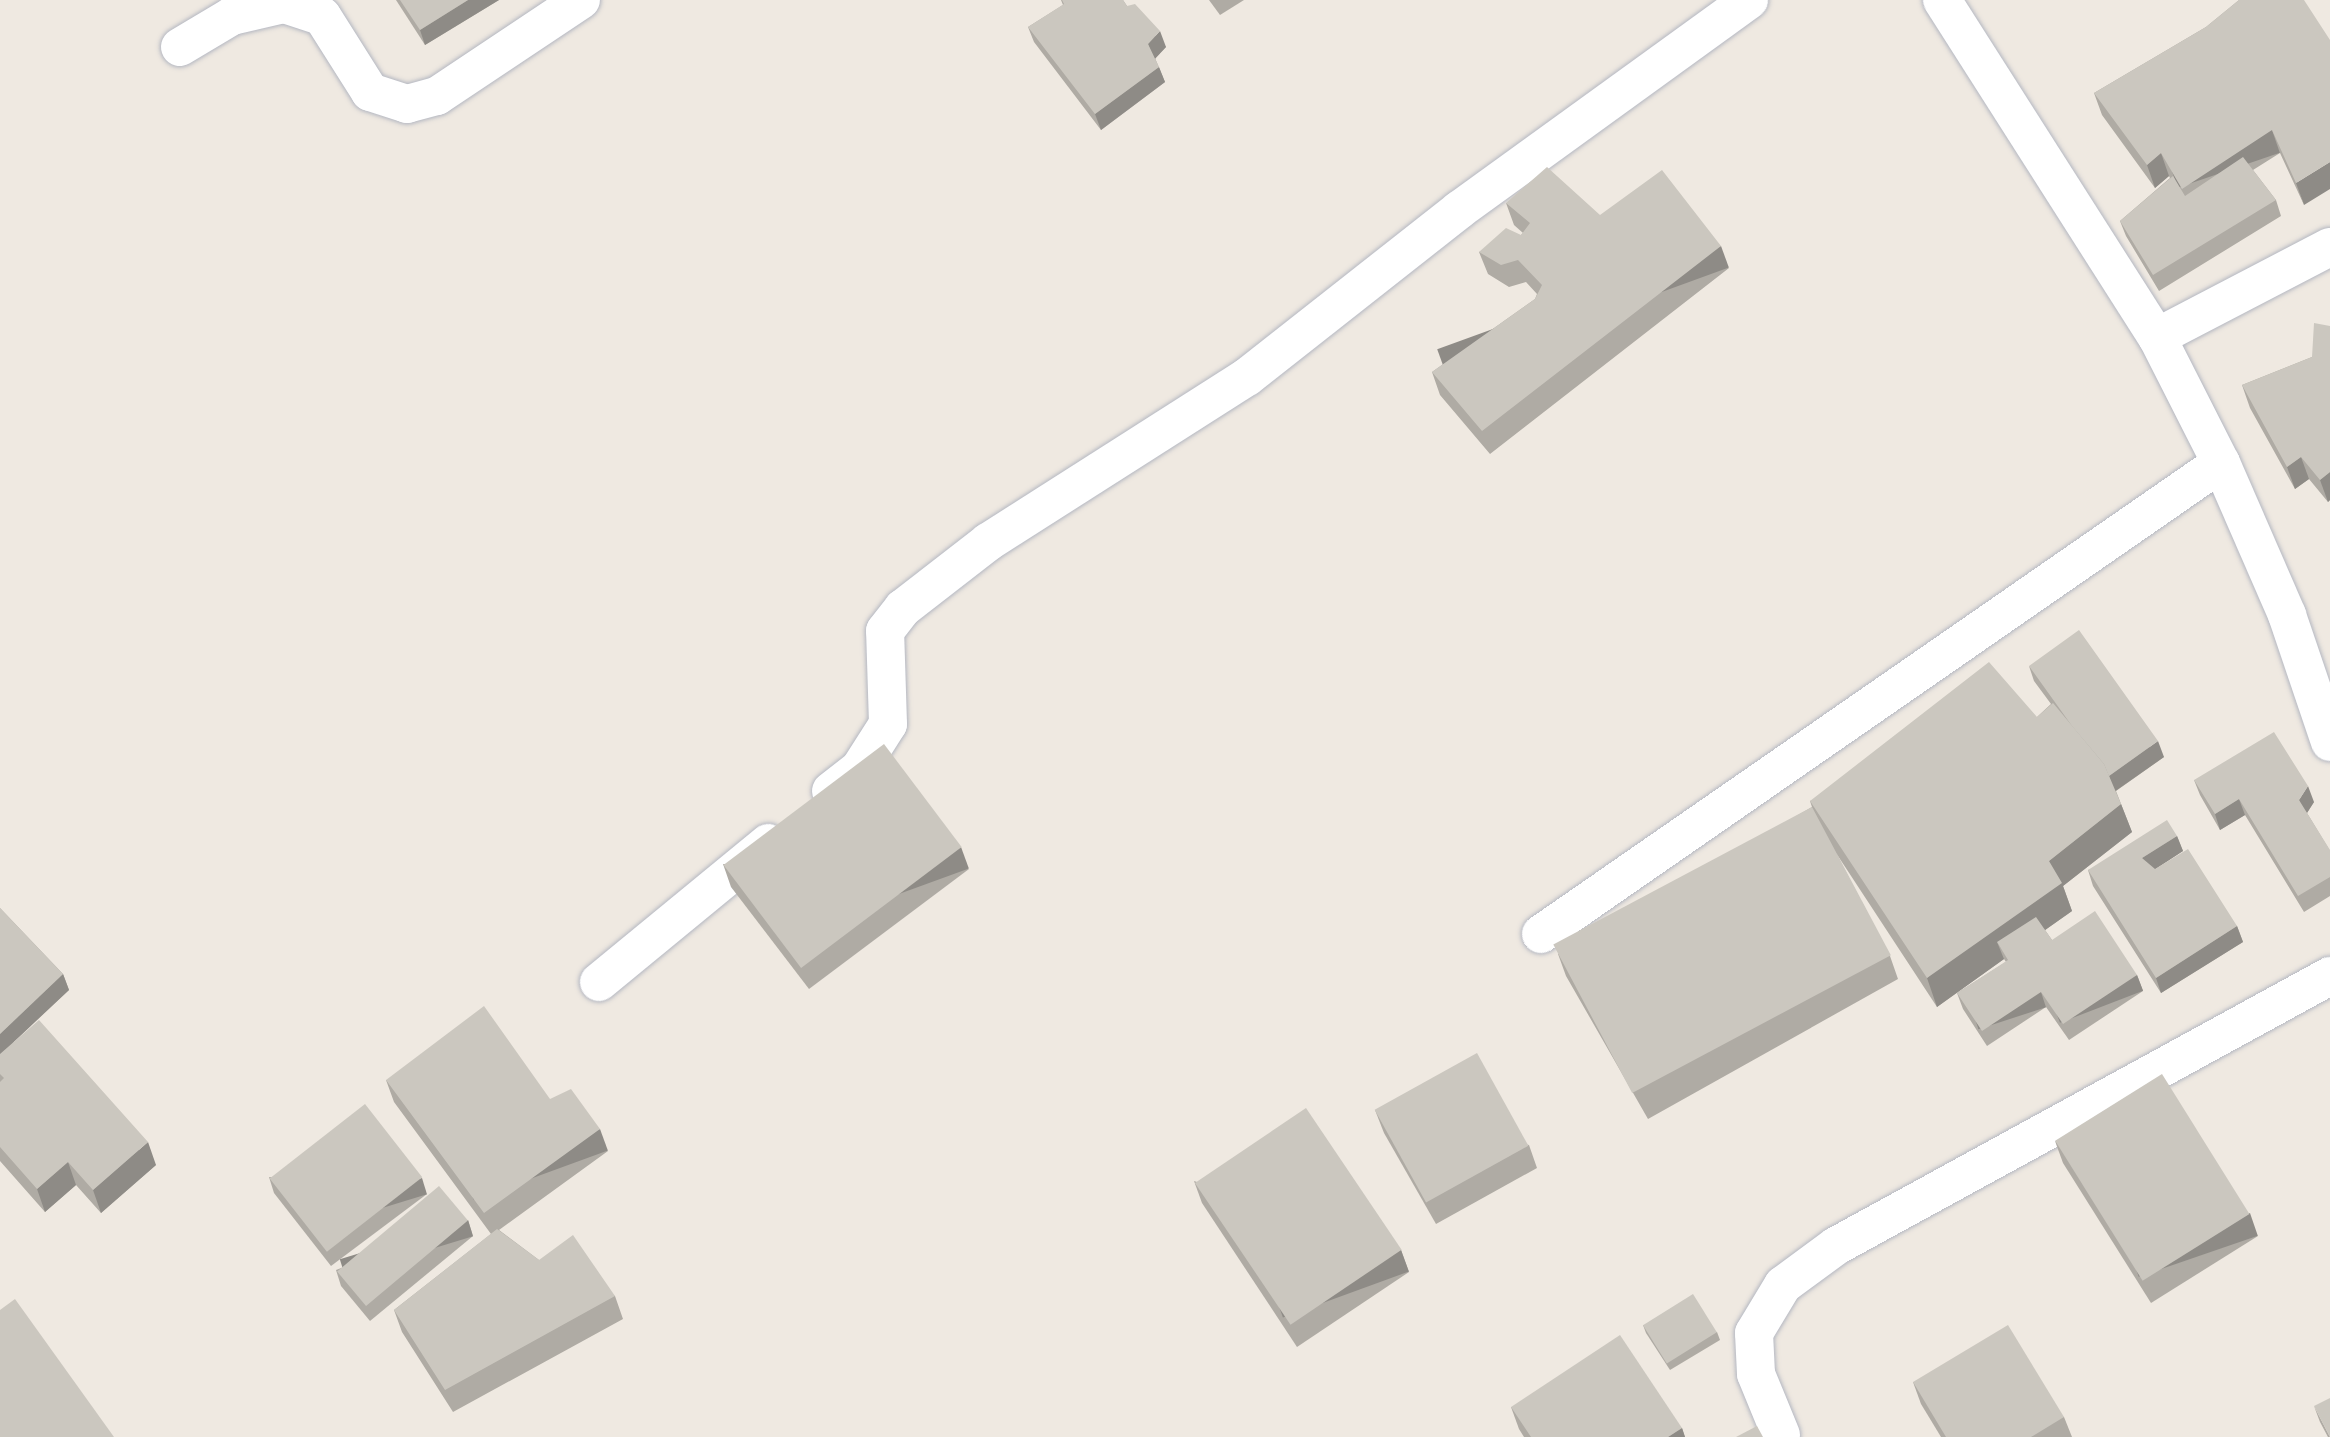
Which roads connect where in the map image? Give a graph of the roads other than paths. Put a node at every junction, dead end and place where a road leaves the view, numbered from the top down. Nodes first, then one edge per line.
1 (581, 0) edge
2 (1749, 0) edge
3 (1942, 0) edge
4 (180, 47) dead end
5 (2330, 247) edge
6 (2157, 337) junction
7 (2221, 463) junction
8 (2330, 742) edge
9 (1541, 934) dead end
10 (2330, 976) edge
11 (599, 982) dead end
12 (1781, 1435) dead end

1 - 4 street
2 - 11 street
3 - 6 street
5 - 6 street
6 - 7 street
7 - 8 street
7 - 9 street
10 - 12 street

